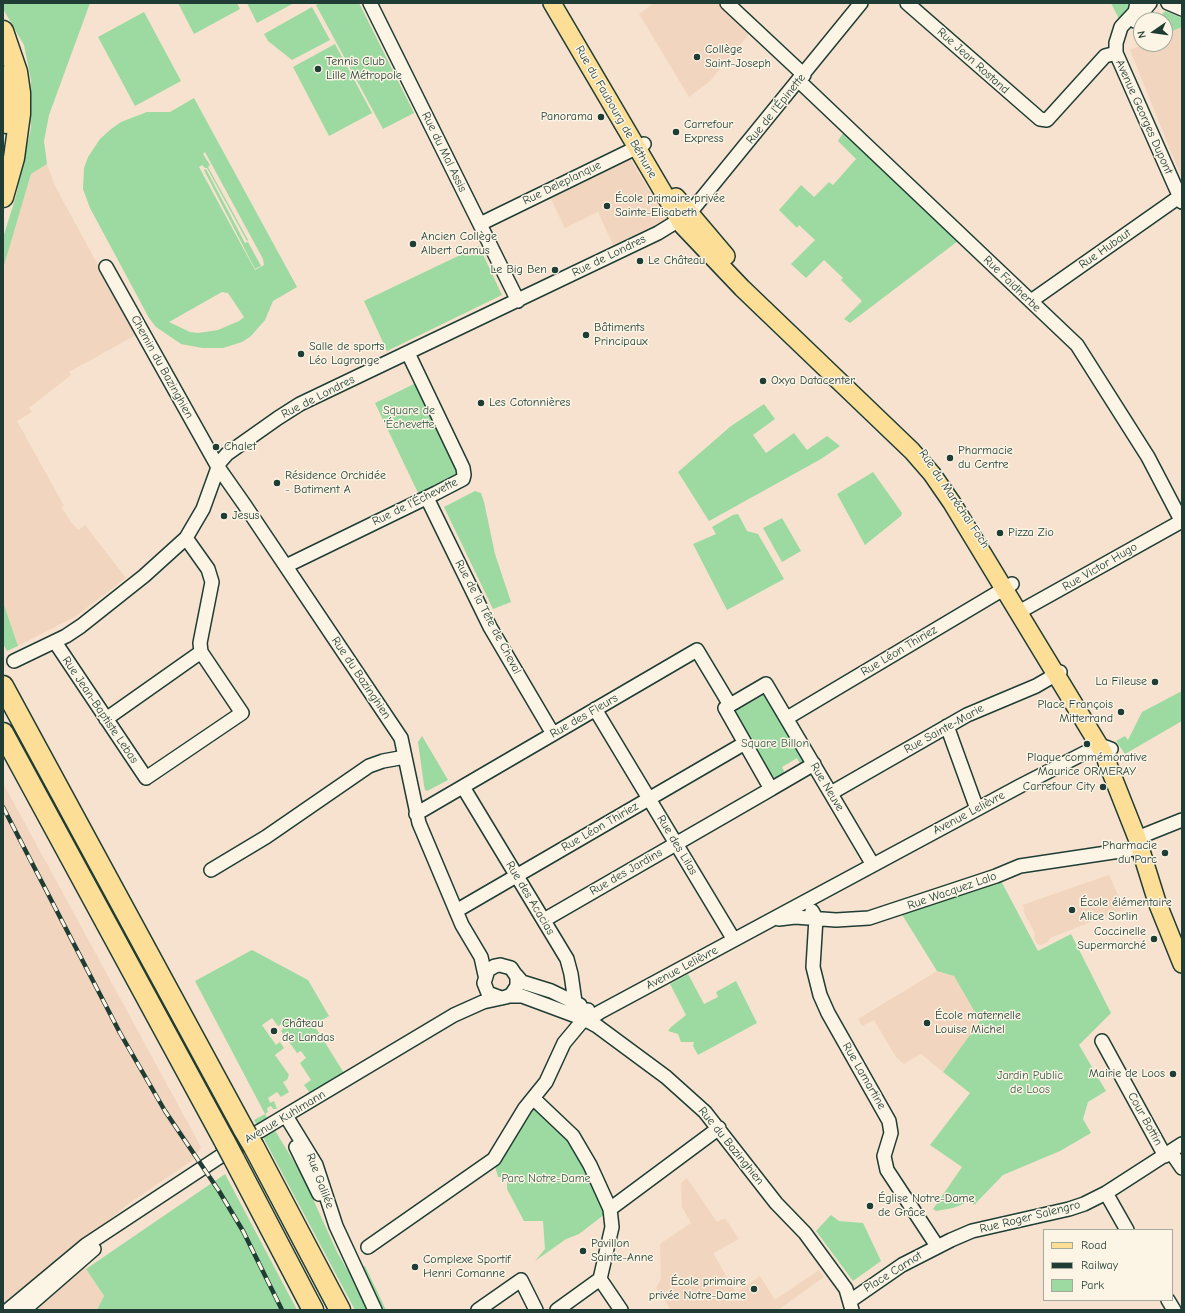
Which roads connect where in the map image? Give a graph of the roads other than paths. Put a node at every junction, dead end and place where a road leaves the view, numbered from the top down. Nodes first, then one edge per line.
1 (370, 3) edge
2 (552, 3) edge
3 (560, 3) edge
4 (727, 3) edge
5 (861, 3) edge
6 (907, 3) edge
7 (1137, 3) edge
8 (1150, 3) edge
9 (1168, 3) edge
10 (1182, 9) edge
11 (3, 31) edge
12 (1116, 50) junction
13 (3, 76) edge
14 (801, 78) junction
15 (3, 144) edge
16 (640, 145) junction
17 (3, 197) edge
18 (1181, 200) edge
19 (685, 218) junction
20 (480, 224) junction
21 (106, 267) dead end
22 (518, 301) junction
23 (1031, 301) junction
24 (408, 353) junction
25 (218, 468) junction
26 (427, 498) junction
27 (1182, 521) edge
28 (186, 538) junction
29 (286, 566) junction
30 (1008, 587) junction
31 (1022, 610) junction
32 (54, 642) junction
33 (201, 652) junction
34 (9, 666) edge
35 (1059, 673) junction
36 (9, 692) edge
37 (730, 705) junction
38 (595, 709) junction
39 (787, 718) junction
40 (106, 719) junction
41 (947, 726) junction
42 (3, 733) edge
43 (553, 734) junction
44 (745, 743) junction
45 (1105, 747) junction
46 (405, 757) junction
47 (814, 764) junction
48 (463, 787) junction
49 (772, 789) junction
50 (831, 793) junction
51 (649, 798) junction
52 (977, 808) junction
53 (416, 814) junction
54 (1182, 820) edge
55 (676, 843) junction
56 (1138, 843) junction
57 (874, 865) junction
58 (211, 870) dead end
59 (516, 876) junction
60 (828, 889) junction
61 (800, 904) junction
62 (456, 911) junction
63 (821, 919) junction
64 (544, 920) junction
65 (764, 924) junction
66 (734, 940) junction
67 (1182, 964) edge
68 (503, 965) junction
69 (516, 975) junction
70 (485, 979) junction
71 (505, 997) junction
72 (571, 1007) junction
73 (590, 1014) junction
74 (454, 1015) junction
75 (1102, 1041) dead end
76 (533, 1098) junction
77 (282, 1119) junction
78 (719, 1128) junction
79 (252, 1136) junction
80 (1182, 1144) edge
81 (1168, 1154) junction
82 (1182, 1168) edge
83 (1106, 1193) junction
84 (610, 1208) junction
85 (120, 1224) junction
86 (1126, 1229) edge
87 (937, 1246) junction
88 (368, 1247) dead end
89 (600, 1280) junction
90 (1169, 1301) edge
91 (851, 1305) edge
92 (8, 1310) edge
93 (24, 1310) edge
94 (313, 1310) edge
95 (340, 1310) edge
96 (375, 1310) edge
97 (478, 1310) edge
98 (536, 1310) edge
99 (557, 1310) edge
100 (621, 1310) edge
101 (1174, 1310) edge

1 - 20 street, Rue du Mal Assis
2 - 16 main road, Rue du Faubourg de Béthune
3 - 16 main road, Rue du Faubourg de Béthune
4 - 14 street, Rue Faidherbe
5 - 14 street, Rue de l'Épinette
6 - 12 street, Rue Jean Rostand
7 - 12 street
8 - 12 street
9 - 10 street
11 - 17 highway
12 - 18 street, Avenue Georges Dupont
13 - 15 highway
14 - 19 street, Rue de l'Épinette
14 - 23 street, Rue Faidherbe
16 - 19 main road, Rue du Faubourg de Béthune
16 - 20 street, Rue Deleplanque
18 - 23 street, Rue Hubaut
19 - 22 street, Rue de Londres
19 - 30 main road, Rue du Maréchal Foch
20 - 22 street, Rue du Mal Assis
21 - 25 street, Chemin du Bazinghien
22 - 24 street, Rue de Londres
23 - 27 street, Rue Faidherbe
24 - 25 street, Rue de Londres
24 - 26 street, Rue de l'Échevette
25 - 28 street, Rue de Londres
25 - 29 street, Rue du Bazinghien
26 - 29 street, Rue de l'Échevette
26 - 43 street, Rue de la Tête de Cheval
27 - 31 street, Rue Victor Hugo
28 - 32 street, Rue de Londres
28 - 33 street
29 - 46 street, Rue du Bazinghien
30 - 31 main road, Rue du Maréchal Foch
30 - 39 street, Rue Léon Thiriez
31 - 35 main road, Rue du Maréchal Foch
32 - 34 street, Rue de Londres
32 - 40 street, Rue Jean-Baptiste Lebas
33 - 40 street
33 - 40 street, Rue Jean-Baptiste Lebas
34 - 36 highway
35 - 41 street, Rue Sainte-Marie
35 - 45 main road, Rue du Maréchal Foch
36 - 79 highway
37 - 38 street, Rue des Fleurs
37 - 39 street, Rue Neuve
37 - 44 street
38 - 43 street, Rue des Fleurs
38 - 51 street, Rue des Lilas
39 - 47 street, Rue Neuve
41 - 50 street, Rue Sainte-Marie
41 - 52 street
42 - 94 highway
43 - 48 street, Rue des Fleurs
44 - 49 street
44 - 51 street, Rue Léon Thiriez
45 - 52 street, Avenue Lelièvre
45 - 56 main road, Rue du Maréchal Foch
46 - 53 street, Rue du Bazinghien
46 - 58 street
47 - 49 street
47 - 50 street, Rue Neuve
48 - 53 street, Rue des Fleurs
48 - 59 street, Rue des Acacias
49 - 55 street, Rue des Jardins
50 - 57 street, Rue Neuve
51 - 55 street, Rue des Lilas
51 - 59 street, Rue Léon Thiriez
52 - 57 street, Avenue Lelièvre
53 - 62 street, Rue du Bazinghien
54 - 56 street, Rue Wacquez Lalo
55 - 64 street, Rue des Jardins
55 - 66 street, Rue des Lilas
56 - 63 street, Rue Wacquez Lalo
56 - 67 main road, Rue du Maréchal Foch
57 - 60 street, Avenue Lelièvre
59 - 62 street, Rue Léon Thiriez
59 - 64 street, Rue des Acacias
60 - 61 street, Avenue Lelièvre
60 - 63 street
61 - 63 street
61 - 65 street, Avenue Lelièvre
62 - 68 street, Rue du Bazinghien
62 - 70 street, Rue du Bazinghien
63 - 65 street, Rue Wacquez Lalo
63 - 87 street, Rue Lamartine
64 - 72 street, Rue des Acacias
65 - 66 street, Avenue Lelièvre
66 - 73 street, Avenue Lelièvre
68 - 69 street
68 - 70 street
69 - 71 street
69 - 72 street, Rue du Bazinghien
70 - 71 street
70 - 74 street, Avenue Kuhlmann
71 - 72 street, Rue du Bazinghien
71 - 74 street, Avenue Kuhlmann
72 - 73 street, Rue du Bazinghien
73 - 76 street
73 - 78 street, Rue du Bazinghien
74 - 77 street, Avenue Kuhlmann
75 - 81 street, Cour Bottin
76 - 84 street
76 - 88 street
77 - 79 street, Avenue Kuhlmann
77 - 96 street, Rue Galilée
78 - 84 street
78 - 91 street, Rue du Bazinghien
79 - 85 street, Avenue Kuhlmann
79 - 95 highway
80 - 81 street, Rue Roger Salengro
81 - 82 street, Cour Bottin
81 - 83 street, Rue Roger Salengro
83 - 86 street
83 - 87 street, Rue Roger Salengro
84 - 89 street
85 - 92 street, Avenue Kuhlmann
85 - 93 street, Avenue Kuhlmann
87 - 91 street, Place Carnot
89 - 99 street
89 - 100 street
90 - 101 street
97 - 98 street

